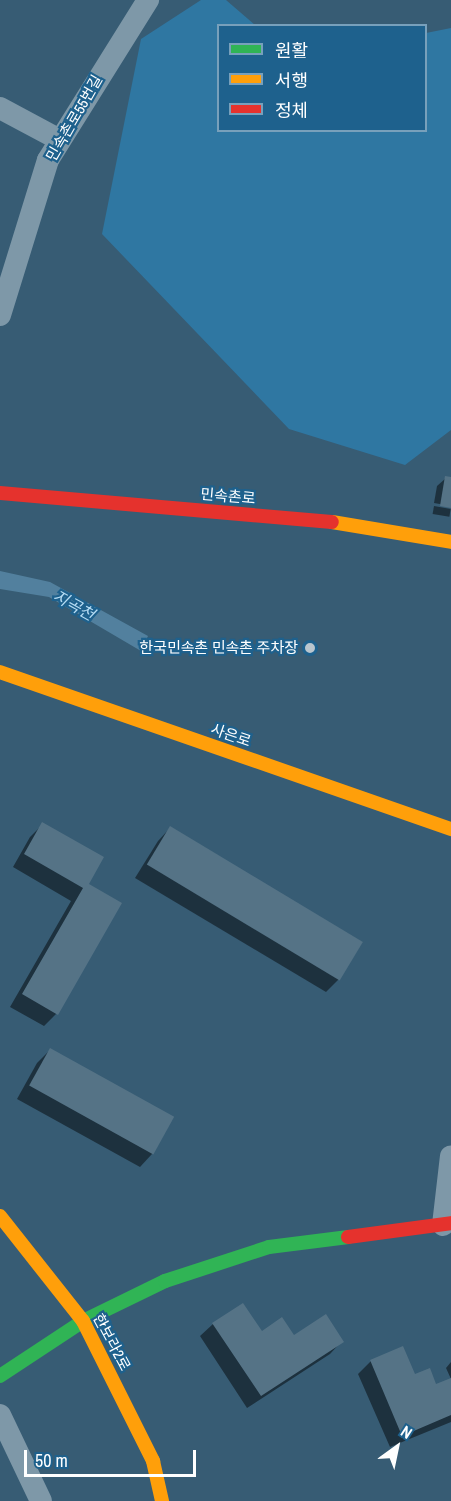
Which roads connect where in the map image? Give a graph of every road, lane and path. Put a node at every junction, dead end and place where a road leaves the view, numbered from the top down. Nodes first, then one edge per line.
1 (148, 0) edge
2 (0, 108) edge
3 (58, 140) junction
4 (7, 268) edge
5 (0, 315) edge
6 (0, 493) edge
7 (451, 542) edge
8 (0, 672) edge
9 (451, 829) edge
10 (451, 1156) edge
11 (0, 1216) edge
12 (447, 1224) edge
13 (83, 1321) junction
14 (0, 1376) edge
15 (0, 1415) edge
16 (41, 1501) edge
17 (162, 1501) edge

1 - 3 street, 민속촌로55번길
2 - 3 street
3 - 4 street, 민속촌로55번길
4 - 5 street, 민속촌로55번길
6 - 7 street, 민속촌로
8 - 9 street, 사은로
10 - 12 street
11 - 13 street, 한보라2로
12 - 13 street
13 - 14 street
13 - 17 street, 한보라2로
15 - 16 street

